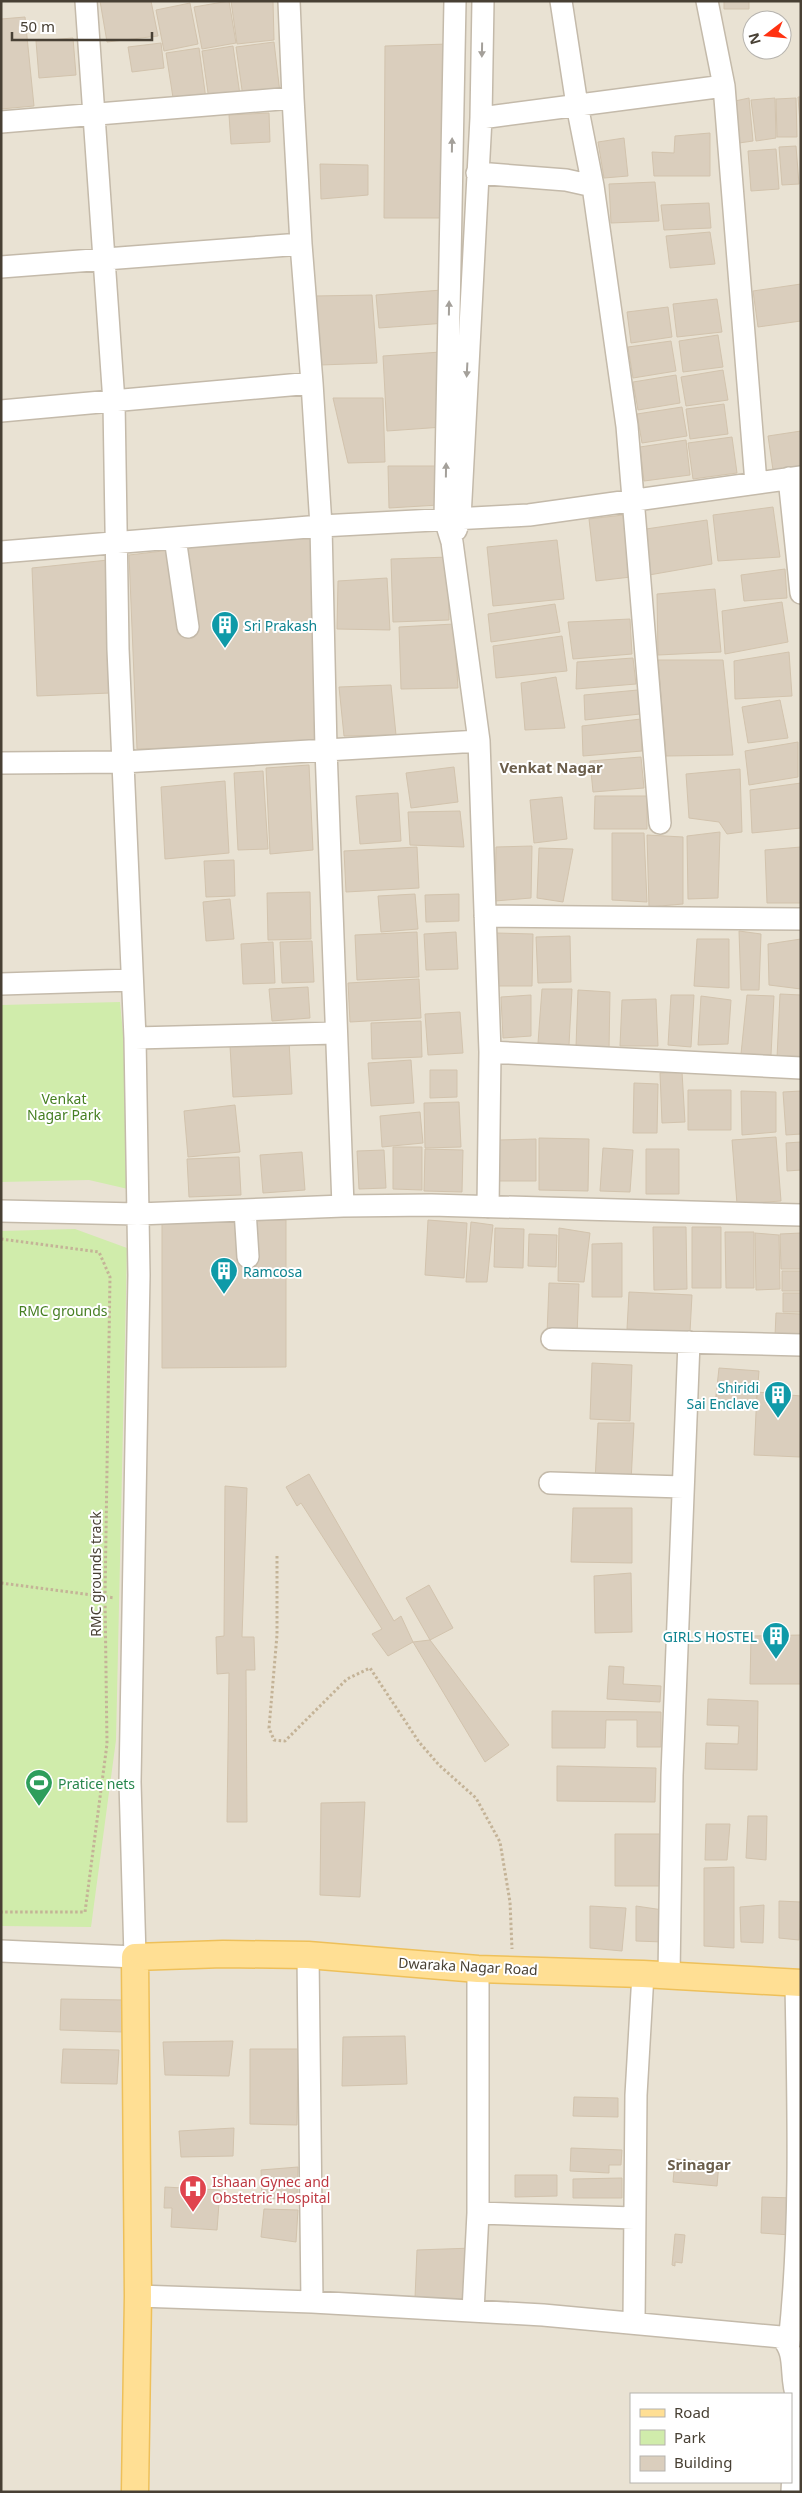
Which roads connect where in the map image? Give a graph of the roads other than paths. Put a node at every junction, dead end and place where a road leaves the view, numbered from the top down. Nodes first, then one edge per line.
1 (86, 1) edge
2 (290, 1) edge
3 (456, 1) edge
4 (483, 1) edge
5 (561, 1) edge
6 (707, 1) edge
7 (724, 86) junction
8 (293, 98) junction
9 (577, 106) junction
10 (94, 115) junction
11 (481, 118) junction
12 (1, 122) edge
13 (477, 173) junction
14 (593, 186) junction
15 (451, 224) junction
16 (475, 225) junction
17 (301, 244) junction
18 (104, 259) junction
19 (1, 267) edge
20 (312, 383) junction
21 (114, 402) junction
22 (1, 411) edge
23 (795, 478) edge
24 (756, 483) junction
25 (634, 500) junction
26 (452, 519) junction
27 (321, 526) junction
28 (175, 538) junction
29 (117, 543) junction
30 (1, 552) edge
31 (801, 593) edge
32 (188, 627) dead end
33 (479, 741) junction
34 (326, 749) junction
35 (123, 762) junction
36 (1, 763) edge
37 (660, 823) dead end
38 (485, 916) junction
39 (801, 919) edge
40 (132, 980) junction
41 (1, 984) edge
42 (336, 1033) junction
43 (135, 1038) junction
44 (490, 1052) junction
45 (801, 1068) edge
46 (343, 1206) junction
47 (488, 1206) junction
48 (245, 1210) junction
49 (1, 1211) edge
50 (138, 1214) junction
51 (801, 1215) edge
52 (248, 1258) dead end
53 (552, 1339) dead end
54 (689, 1342) junction
55 (801, 1345) edge
56 (550, 1483) dead end
57 (683, 1487) junction
58 (1, 1951) edge
59 (308, 1955) junction
60 (135, 1957) junction
61 (478, 1969) junction
62 (642, 1974) junction
63 (669, 1976) junction
64 (798, 1983) edge
65 (478, 2213) junction
66 (634, 2218) junction
67 (798, 2286) edge
68 (138, 2296) junction
69 (312, 2302) junction
70 (473, 2311) junction
71 (634, 2322) junction
72 (789, 2344) junction
73 (799, 2397) edge
74 (135, 2492) edge
75 (792, 2492) edge

1 - 10 street
2 - 8 street
15 -> 3 street
4 -> 11 street
5 - 9 street
6 - 7 street
7 - 9 street
7 - 24 street
8 - 10 street
8 - 17 street
9 - 11 street
9 - 14 street
10 - 12 street
10 - 18 street
11 - 13 street
13 - 14 street
13 - 16 street
14 - 25 street
15 - 16 street
26 -> 15 street
16 -> 26 street
17 - 18 street
17 - 20 street
18 - 19 street
18 - 21 street
20 - 21 street
20 - 27 street
21 - 22 street
21 - 29 street
23 - 24 street
23 - 31 street
24 - 25 street
25 - 26 street
25 - 37 street
26 - 27 street
26 - 33 street
27 - 28 street
27 - 34 street
28 - 29 street
28 - 32 street
29 - 30 street
29 - 35 street
33 - 34 street
33 - 38 street
34 - 35 street
34 - 42 street
35 - 36 street
35 - 40 street
38 - 39 street
38 - 44 street
40 - 41 street
40 - 43 street
42 - 43 street
42 - 46 street
43 - 50 street
44 - 45 street
44 - 47 street
46 - 47 street
46 - 48 street
47 - 51 street
48 - 50 street
48 - 52 street
49 - 50 street
50 - 60 street
53 - 54 street
54 - 55 street
54 - 57 street
56 - 57 street
57 - 63 street
58 - 60 street
59 - 60 main road, Dwaraka Nagar Road
59 - 61 main road, Dwaraka Nagar Road
59 - 69 street
60 - 68 main road
61 - 62 main road, Dwaraka Nagar Road
61 - 65 street
62 - 63 main road, Dwaraka Nagar Road
62 - 66 street
63 - 64 main road, Dwaraka Nagar Road
64 - 67 street
65 - 66 street
65 - 70 street
66 - 71 street
67 - 72 street
68 - 69 street
68 - 74 main road
69 - 70 street
70 - 71 street
71 - 72 street
72 - 73 street
73 - 75 street

